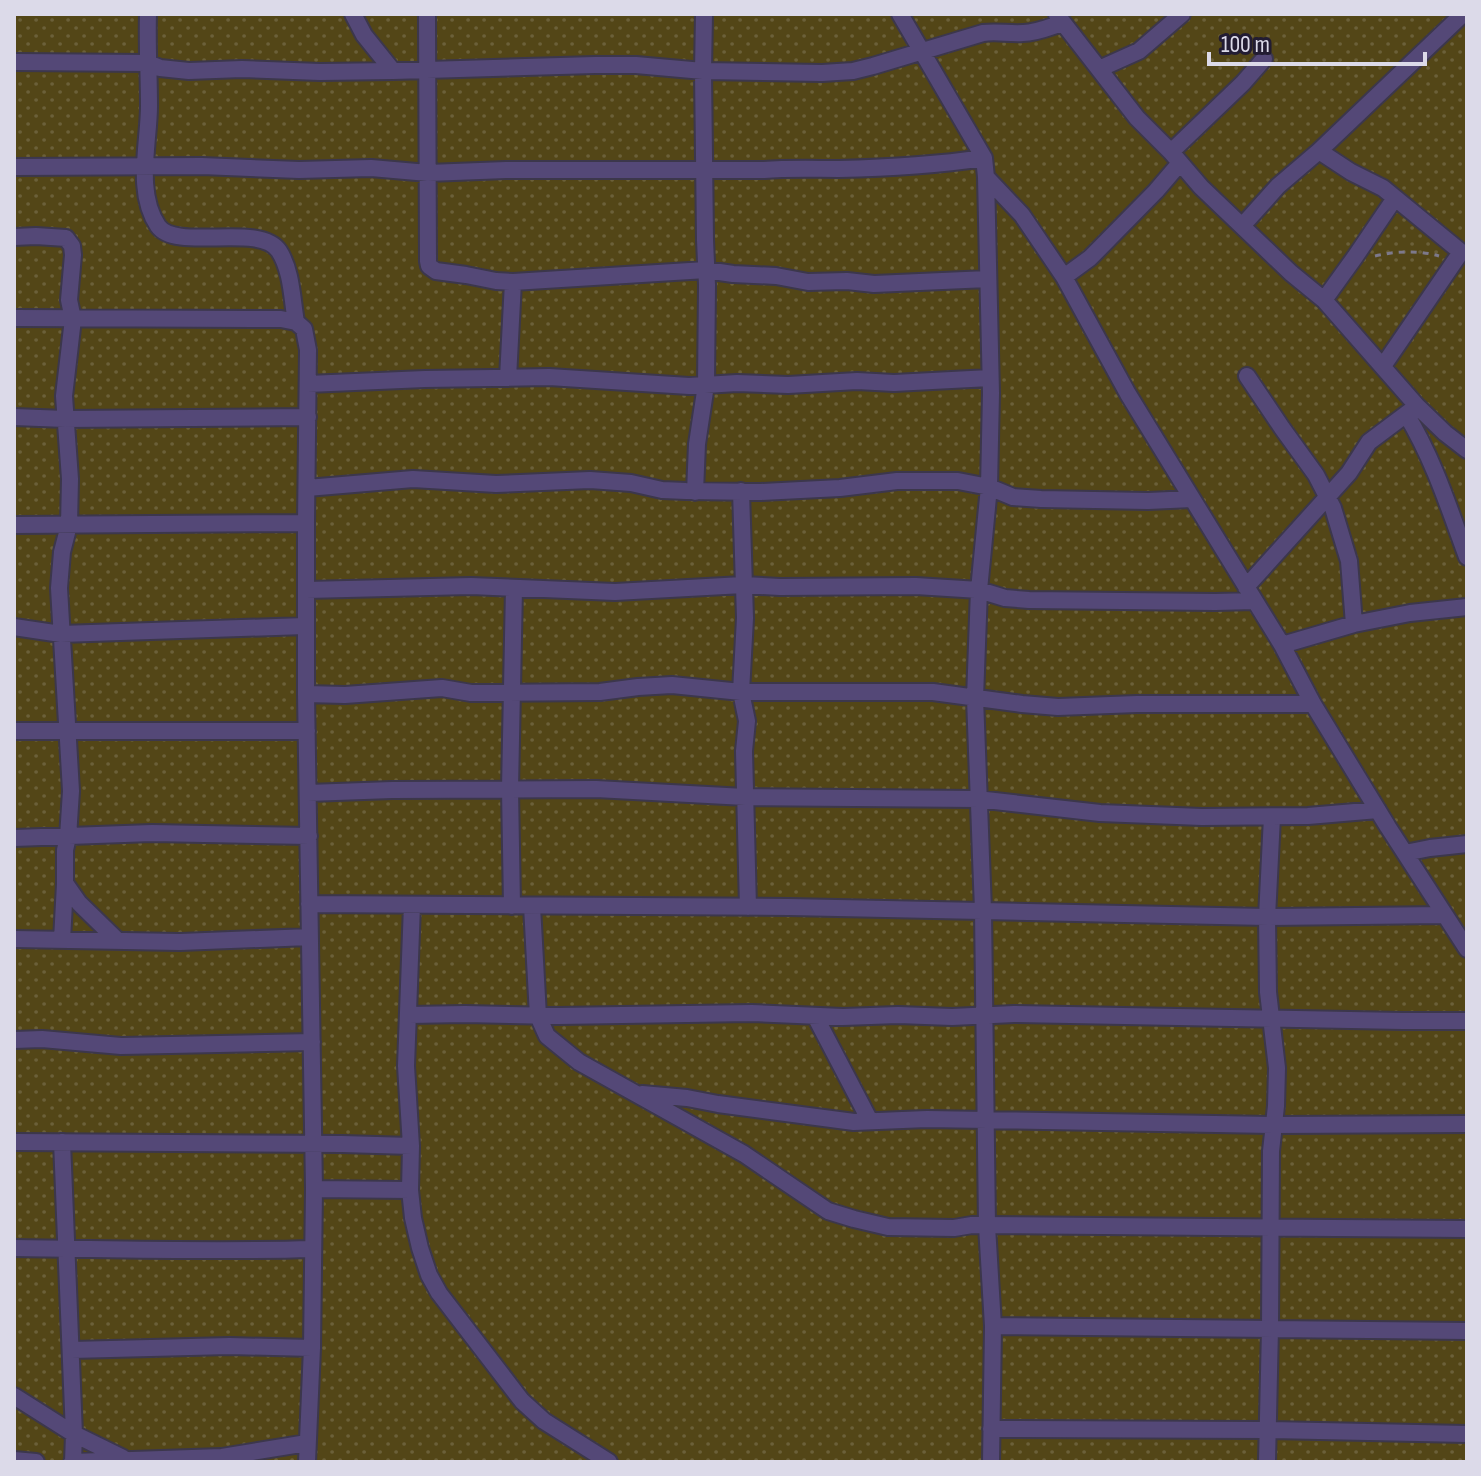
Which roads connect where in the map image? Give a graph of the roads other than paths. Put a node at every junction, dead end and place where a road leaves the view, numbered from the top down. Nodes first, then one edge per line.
1 (148, 14) edge
2 (353, 14) edge
3 (427, 14) edge
4 (704, 14) edge
5 (900, 14) edge
6 (1182, 14) edge
7 (1463, 14) edge
8 (1059, 18) edge
9 (921, 51) junction
10 (1264, 59) dead end
11 (14, 62) edge
12 (148, 63) junction
13 (1099, 69) junction
14 (427, 70) junction
15 (393, 71) junction
16 (703, 71) junction
17 (1319, 151) junction
18 (984, 158) junction
19 (1176, 158) junction
20 (14, 167) edge
21 (146, 167) junction
22 (705, 171) junction
23 (428, 173) junction
24 (986, 177) junction
25 (1395, 198) junction
26 (1243, 225) junction
27 (14, 237) edge
28 (1461, 256) edge
29 (706, 270) junction
30 (1064, 277) junction
31 (988, 279) junction
32 (513, 282) junction
33 (1324, 300) junction
34 (14, 318) edge
35 (73, 319) junction
36 (296, 322) junction
37 (1383, 366) junction
38 (1247, 376) dead end
39 (508, 378) junction
40 (990, 378) junction
41 (308, 384) junction
42 (706, 385) junction
43 (1411, 410) junction
44 (14, 417) edge
45 (308, 417) junction
46 (65, 419) junction
47 (1467, 450) edge
48 (989, 487) junction
49 (307, 488) junction
50 (741, 491) junction
51 (695, 492) junction
52 (1327, 496) junction
53 (1192, 499) junction
54 (306, 523) junction
55 (14, 525) edge
56 (69, 525) junction
57 (1467, 557) edge
58 (743, 585) junction
59 (514, 588) junction
60 (306, 590) junction
61 (979, 590) junction
62 (1250, 594) junction
63 (1467, 607) edge
64 (1354, 624) junction
65 (305, 626) junction
66 (14, 627) edge
67 (61, 634) junction
68 (1282, 645) junction
69 (741, 692) junction
70 (513, 693) junction
71 (306, 694) junction
72 (975, 698) junction
73 (1313, 704) junction
74 (67, 730) junction
75 (14, 731) edge
76 (307, 731) junction
77 (510, 789) junction
78 (308, 793) junction
79 (745, 797) junction
80 (977, 799) junction
81 (1378, 810) junction
82 (1272, 817) junction
83 (309, 836) junction
84 (68, 837) junction
85 (14, 838) edge
86 (1467, 844) edge
87 (1405, 853) junction
88 (65, 883) junction
89 (309, 904) junction
90 (412, 905) junction
91 (512, 906) junction
92 (532, 906) junction
93 (748, 907) junction
94 (983, 910) junction
95 (1444, 915) junction
96 (1267, 917) junction
97 (309, 937) junction
98 (14, 939) edge
99 (62, 940) junction
100 (118, 941) junction
101 (1467, 949) edge
102 (409, 1015) junction
103 (538, 1016) junction
104 (815, 1016) junction
105 (984, 1016) junction
106 (1271, 1017) junction
107 (1467, 1021) edge
108 (14, 1040) edge
109 (312, 1042) junction
110 (632, 1093) junction
111 (985, 1120) junction
112 (870, 1121) junction
113 (1467, 1124) edge
114 (1274, 1125) junction
115 (14, 1142) edge
116 (62, 1142) junction
117 (313, 1145) junction
118 (411, 1146) junction
119 (314, 1189) junction
120 (410, 1190) junction
121 (987, 1226) junction
122 (1271, 1227) junction
123 (1467, 1229) edge
124 (14, 1248) edge
125 (66, 1248) junction
126 (313, 1249) junction
127 (993, 1326) junction
128 (1270, 1328) junction
129 (1467, 1331) edge
130 (312, 1348) junction
131 (71, 1350) junction
132 (14, 1396) edge
133 (991, 1429) junction
134 (1267, 1430) junction
135 (74, 1434) junction
136 (1467, 1434) edge
137 (307, 1443) junction
138 (14, 1460) edge
139 (125, 1460) edge
140 (36, 1462) edge
141 (73, 1462) edge
142 (307, 1462) edge
143 (609, 1462) edge
144 (991, 1462) edge
145 (1267, 1462) edge

1 - 12 street
2 - 15 street
3 - 14 street
4 - 16 street
5 - 9 street
6 - 13 street
7 - 17 street
8 - 9 street
8 - 13 street
9 - 16 street
9 - 18 street
10 - 19 street
11 - 12 street
12 - 15 street
12 - 21 street
13 - 19 street
14 - 15 street
14 - 16 street
14 - 23 street
16 - 22 street
17 - 25 street
17 - 26 street
18 - 22 street
18 - 24 street
19 - 26 street
19 - 30 street
20 - 21 street
21 - 23 street
21 - 36 street
22 - 23 street
22 - 29 street
23 - 32 street
24 - 30 street
24 - 31 street
25 - 28 street
25 - 33 street
26 - 33 street
27 - 35 street
28 - 37 street
29 - 31 street
29 - 32 street
29 - 42 street
30 - 53 street
31 - 40 street
32 - 39 street
33 - 37 street
34 - 35 street
35 - 36 street
35 - 46 street
36 - 41 street
37 - 43 street
38 - 52 street
39 - 41 street
39 - 42 street
40 - 42 street
40 - 48 street
41 - 45 street
42 - 51 street
43 - 47 street
43 - 52 street
43 - 57 street
44 - 46 street
45 - 46 street
45 - 49 street
46 - 56 street
48 - 50 street
48 - 53 street
48 - 61 street
49 - 51 street
49 - 54 street
50 - 51 street
50 - 58 street
52 - 62 street
52 - 64 street
53 - 62 street
54 - 56 street
54 - 60 street
55 - 56 street
56 - 67 street
58 - 59 street
58 - 61 street
58 - 69 street
59 - 60 street
59 - 70 street
60 - 65 street
61 - 62 street
61 - 72 street
62 - 68 street
63 - 64 street
64 - 68 street
65 - 67 street
65 - 71 street
66 - 67 street
67 - 74 street
68 - 73 street
69 - 70 street
69 - 72 street
69 - 79 street
70 - 71 street
70 - 77 street
71 - 76 street
72 - 73 street
72 - 80 street
73 - 81 street
74 - 75 street
74 - 76 street
74 - 84 street
76 - 78 street
77 - 78 street
77 - 79 street
77 - 91 street
78 - 83 street
79 - 80 street
79 - 93 street
80 - 82 street
80 - 94 street
81 - 82 street
81 - 87 street
82 - 96 street
83 - 84 street
83 - 89 street
84 - 85 street
84 - 88 street
86 - 87 street
87 - 95 street
88 - 99 street
88 - 100 street
89 - 90 street
89 - 97 street
90 - 91 street
90 - 102 street
91 - 92 street
92 - 93 street
92 - 103 street
93 - 94 street
94 - 96 street
94 - 105 street
95 - 96 street
95 - 101 street
96 - 106 street
97 - 100 street
97 - 109 street
98 - 99 street
99 - 100 street
102 - 103 street
102 - 118 street
103 - 104 street
103 - 110 street
104 - 105 street
104 - 112 street
105 - 106 street
105 - 111 street
106 - 107 street
106 - 114 street
108 - 109 street
109 - 117 street
110 - 112 street
110 - 121 street
111 - 112 street
111 - 114 street
111 - 121 street
113 - 114 street
114 - 122 street
115 - 116 street
116 - 117 street
116 - 125 street
117 - 118 street
117 - 119 street
118 - 120 street
119 - 120 street
119 - 126 street
120 - 143 street
121 - 122 street
121 - 127 street
122 - 123 street
122 - 128 street
124 - 125 street
125 - 126 street
125 - 131 street
126 - 130 street
127 - 128 street
127 - 133 street
128 - 129 street
128 - 134 street
130 - 131 street
130 - 137 street
131 - 135 street
132 - 135 street
133 - 134 street
133 - 144 street
134 - 136 street
134 - 145 street
135 - 139 street
135 - 141 street
137 - 139 street
137 - 142 street
138 - 140 street
139 - 141 street

